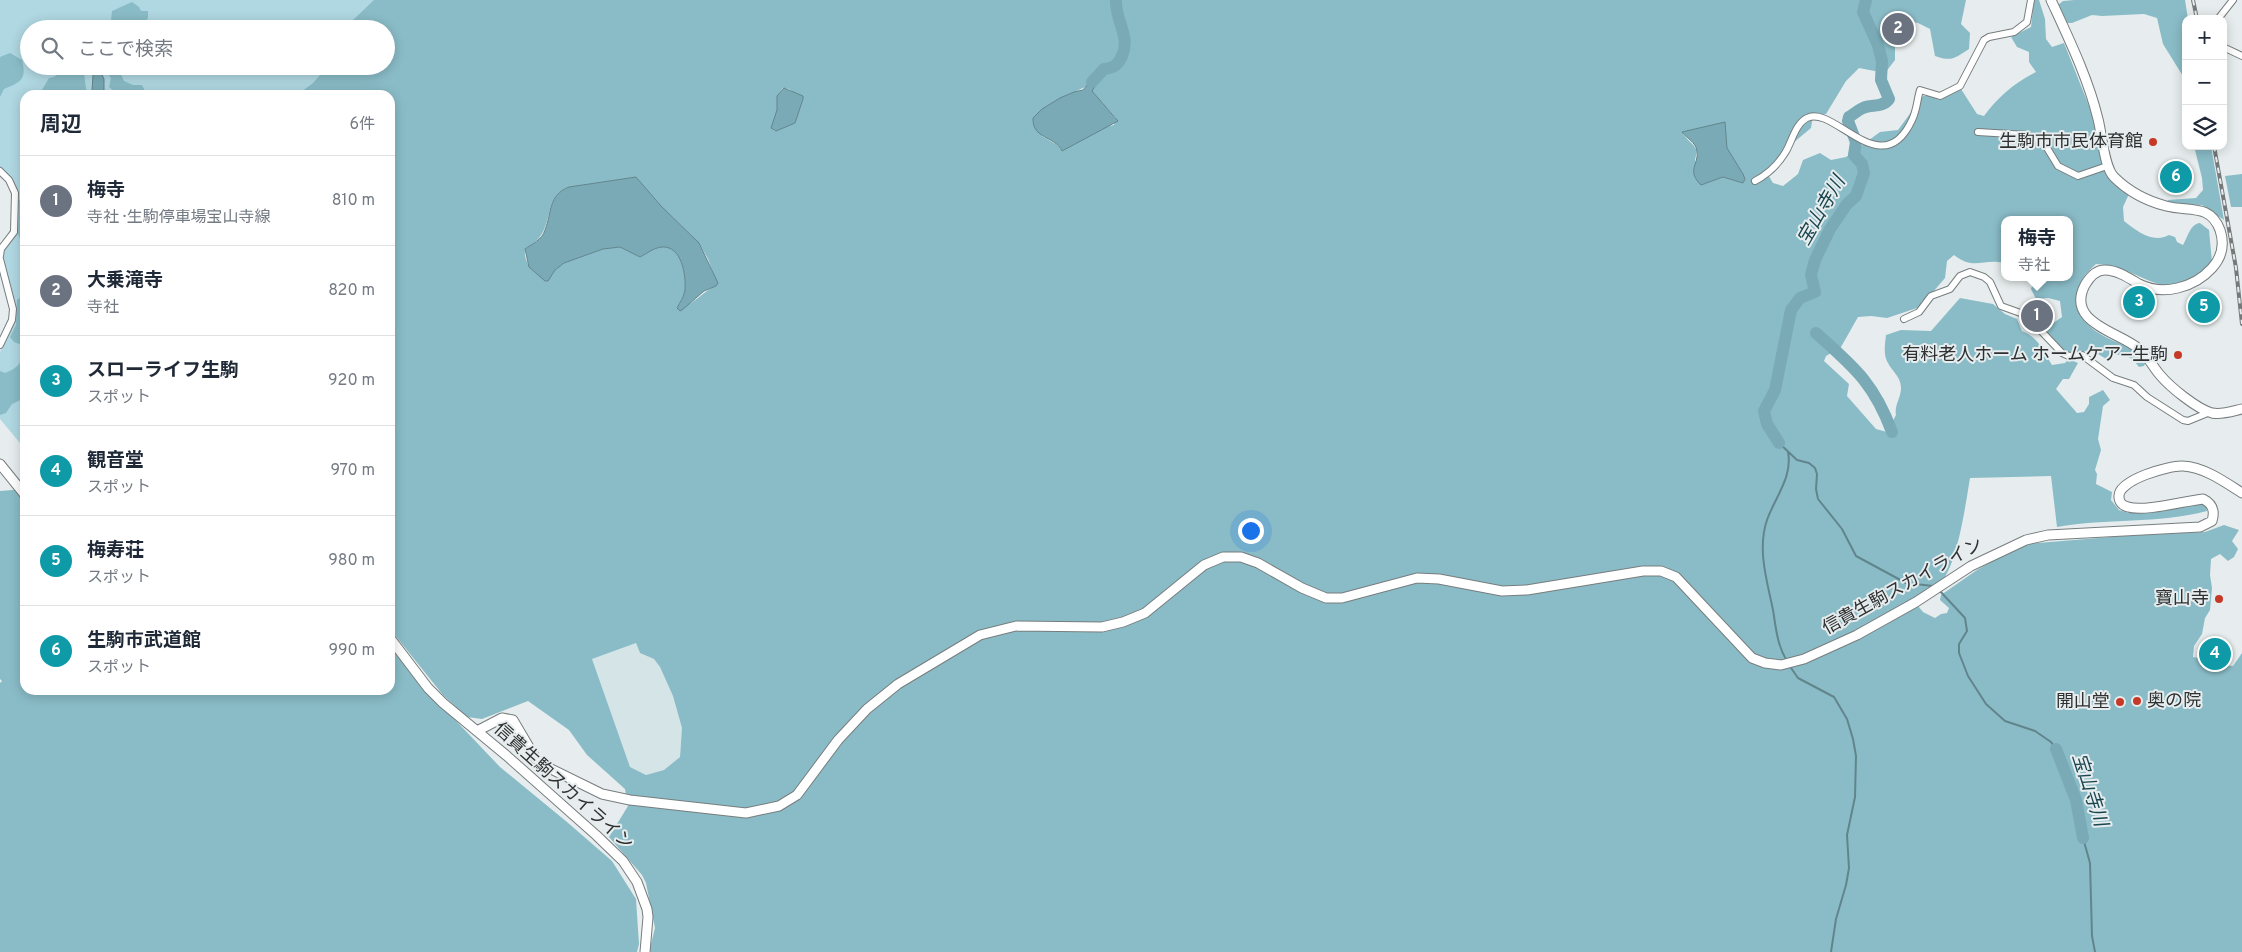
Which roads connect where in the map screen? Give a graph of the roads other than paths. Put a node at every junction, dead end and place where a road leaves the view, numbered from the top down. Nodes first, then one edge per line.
1 (2031, 0) edge
2 (2051, 0) edge
3 (2234, 0) edge
4 (2221, 15) edge
5 (2227, 49) edge
6 (2242, 56) edge
7 (1978, 132) dead end
8 (2107, 166) junction
9 (0, 171) edge
10 (1755, 182) dead end
11 (0, 258) edge
12 (1904, 319) dead end
13 (0, 345) edge
14 (2242, 409) edge
15 (2210, 412) junction
16 (0, 464) edge
17 (20, 489) edge
18 (2242, 493) edge
19 (395, 645) edge
20 (477, 731) junction
21 (645, 952) edge

1 - 10 street
2 - 8 street
3 - 4 street
5 - 6 street
7 - 8 street
8 - 15 street
9 - 11 street
11 - 13 street
12 - 15 street
14 - 15 street
16 - 17 street
18 - 20 street, 信貴生駒スカイライン
19 - 20 street, 信貴生駒スカイライン
20 - 21 street, 信貴生駒スカイライン

